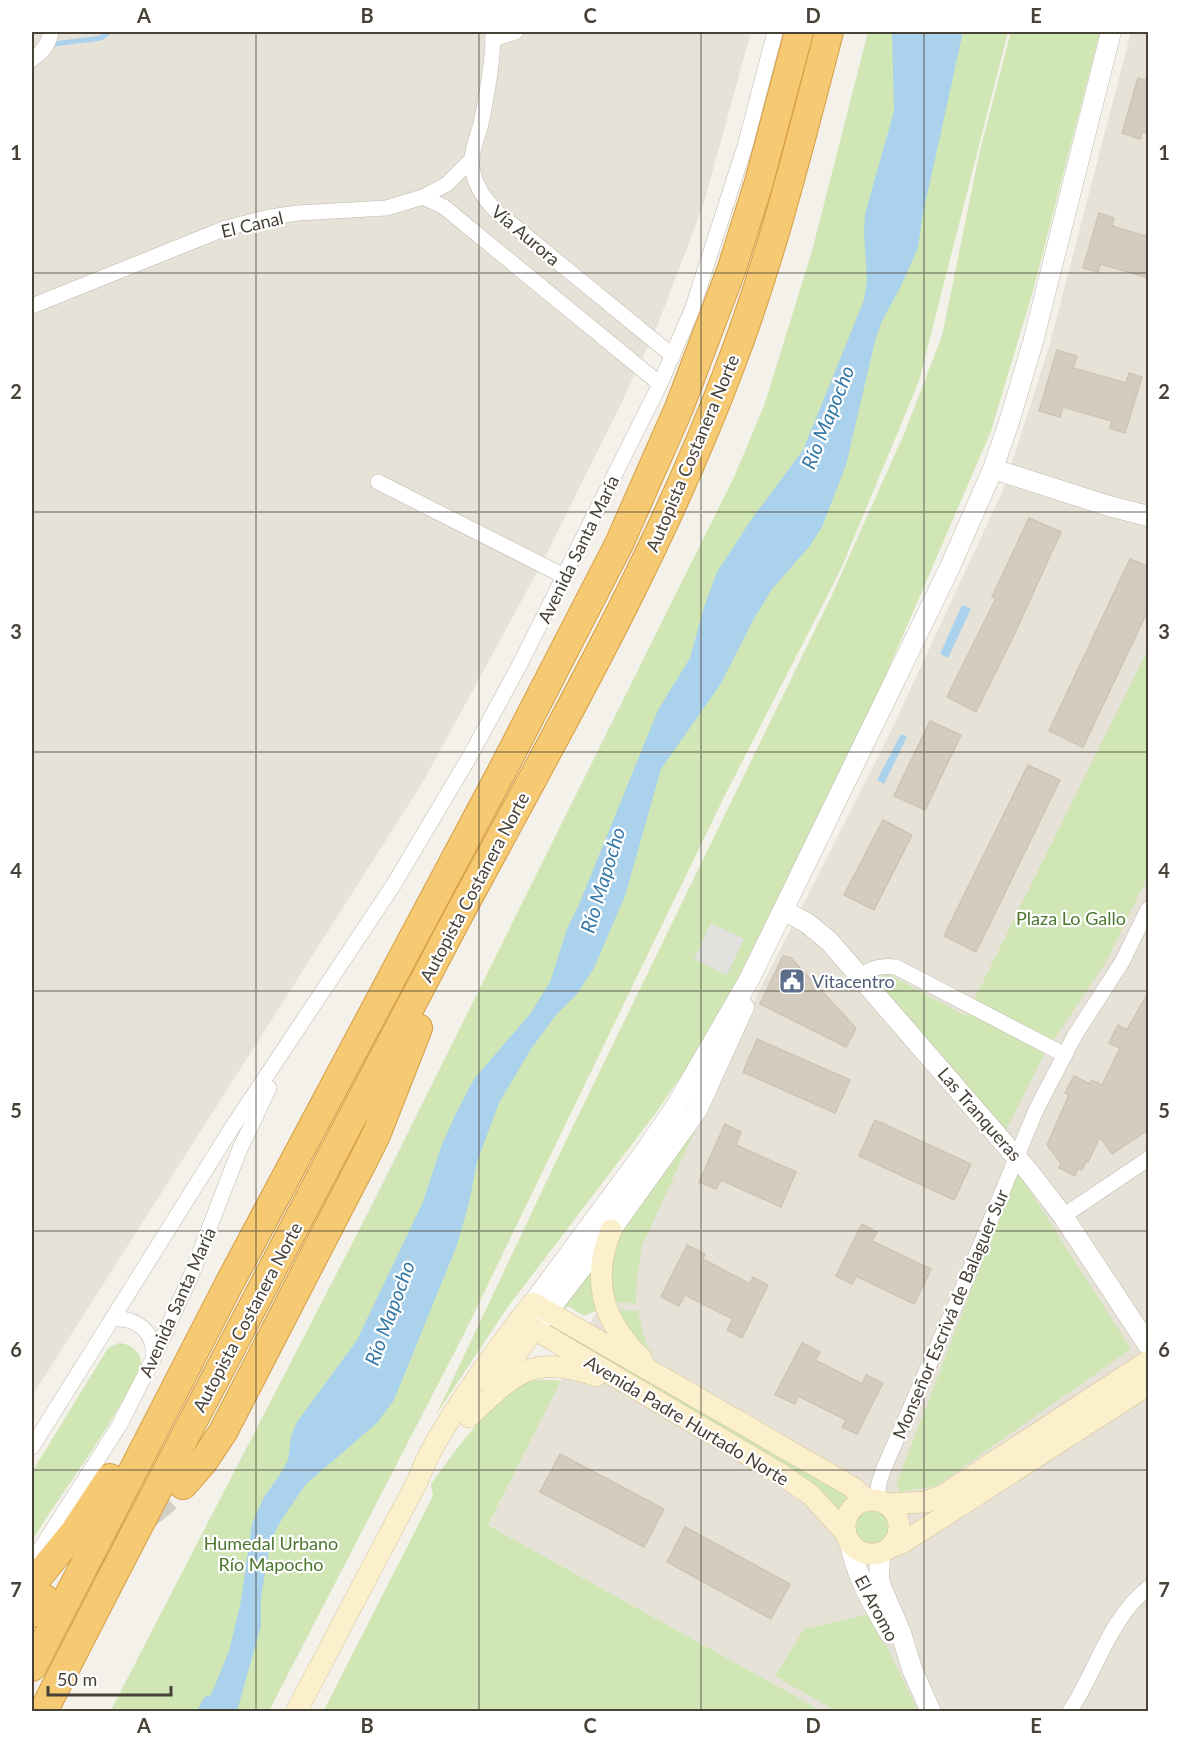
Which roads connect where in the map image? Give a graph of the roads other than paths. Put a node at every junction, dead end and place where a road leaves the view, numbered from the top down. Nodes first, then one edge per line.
1 (51, 32) edge
2 (515, 32) edge
3 (775, 32) edge
4 (799, 32) edge
5 (829, 32) edge
6 (1111, 32) edge
7 (493, 35) edge
8 (32, 59) edge
9 (472, 159) junction
10 (423, 197) junction
11 (32, 306) edge
12 (673, 356) junction
13 (660, 384) junction
14 (993, 469) junction
15 (378, 482) dead end
16 (1149, 516) edge
17 (564, 576) junction
18 (1149, 909) edge
19 (783, 910) junction
20 (444, 943) junction
21 (860, 976) junction
22 (750, 978) junction
23 (298, 1029) junction
24 (1065, 1055) junction
25 (1017, 1157) junction
26 (1149, 1159) edge
27 (1063, 1216) junction
28 (611, 1230) junction
29 (540, 1307) junction
30 (112, 1319) junction
31 (527, 1325) junction
32 (1149, 1344) edge
33 (153, 1359) junction
34 (1149, 1361) edge
35 (667, 1381) junction
36 (1149, 1385) edge
37 (640, 1392) junction
38 (170, 1397) junction
39 (469, 1417) junction
40 (32, 1448) edge
41 (418, 1480) junction
42 (183, 1485) tunnel mouth
43 (877, 1501) junction
44 (847, 1538) junction
45 (885, 1551) junction
46 (32, 1562) edge
47 (1149, 1588) edge
48 (36, 1598) edge
49 (32, 1667) edge
50 (912, 1669) junction
51 (43, 1712) edge
52 (296, 1712) edge
53 (931, 1712) edge
54 (1069, 1712) edge

1 - 8 street
2 - 7 street
3 - 12 street, Avenida Santa María
4 - 38 highway, Autopista Costanera Norte
5 - 20 highway, Autopista Costanera Norte
6 - 14 street
7 - 9 street, Vía Aurora
9 - 10 street, El Canal
9 - 12 street, Vía Aurora
10 - 11 street, El Canal
10 - 13 street, Vía Aurora
12 - 13 street, Avenida Santa María
13 - 17 street, Avenida Santa María
14 - 16 street
14 - 19 street
15 - 17 street
17 - 23 street, Avenida Santa María
18 - 24 street, Monseñor Escrivá de Balaguer Sur
19 - 21 street, Las Tranqueras
19 - 22 street
20 - 42 highway
20 - 51 highway, Autopista Costanera Norte
21 - 24 street
21 - 25 street, Las Tranqueras
22 - 28 street
22 - 29 street
23 - 30 street, Avenida Santa María
23 - 33 street, Avenida Santa María
24 - 25 street, Monseñor Escrivá de Balaguer Sur
25 - 27 street, Las Tranqueras
25 - 43 street, Monseñor Escrivá de Balaguer Sur
26 - 27 street
27 - 32 street, Las Tranqueras
28 - 29 street
28 - 35 main road
29 - 31 main road
29 - 35 main road, Avenida Padre Hurtado Norte
30 - 33 street
30 - 40 street, Avenida Santa María
31 - 37 main road, Avenida Padre Hurtado Norte
31 - 39 main road
31 - 41 main road
33 - 46 street, Avenida Santa María
34 - 43 main road
35 - 43 main road, Avenida Padre Hurtado Norte
36 - 45 main road
37 - 39 main road
37 - 44 main road, Avenida Padre Hurtado Norte
38 - 48 highway
38 - 49 highway, Autopista Costanera Norte
39 - 41 main road
41 - 52 main road
43 - 44 main road
43 - 45 main road
44 - 45 main road
44 - 50 street, El Aromo
45 - 50 street, El Aromo
47 - 54 street
50 - 53 street, El Aromo

